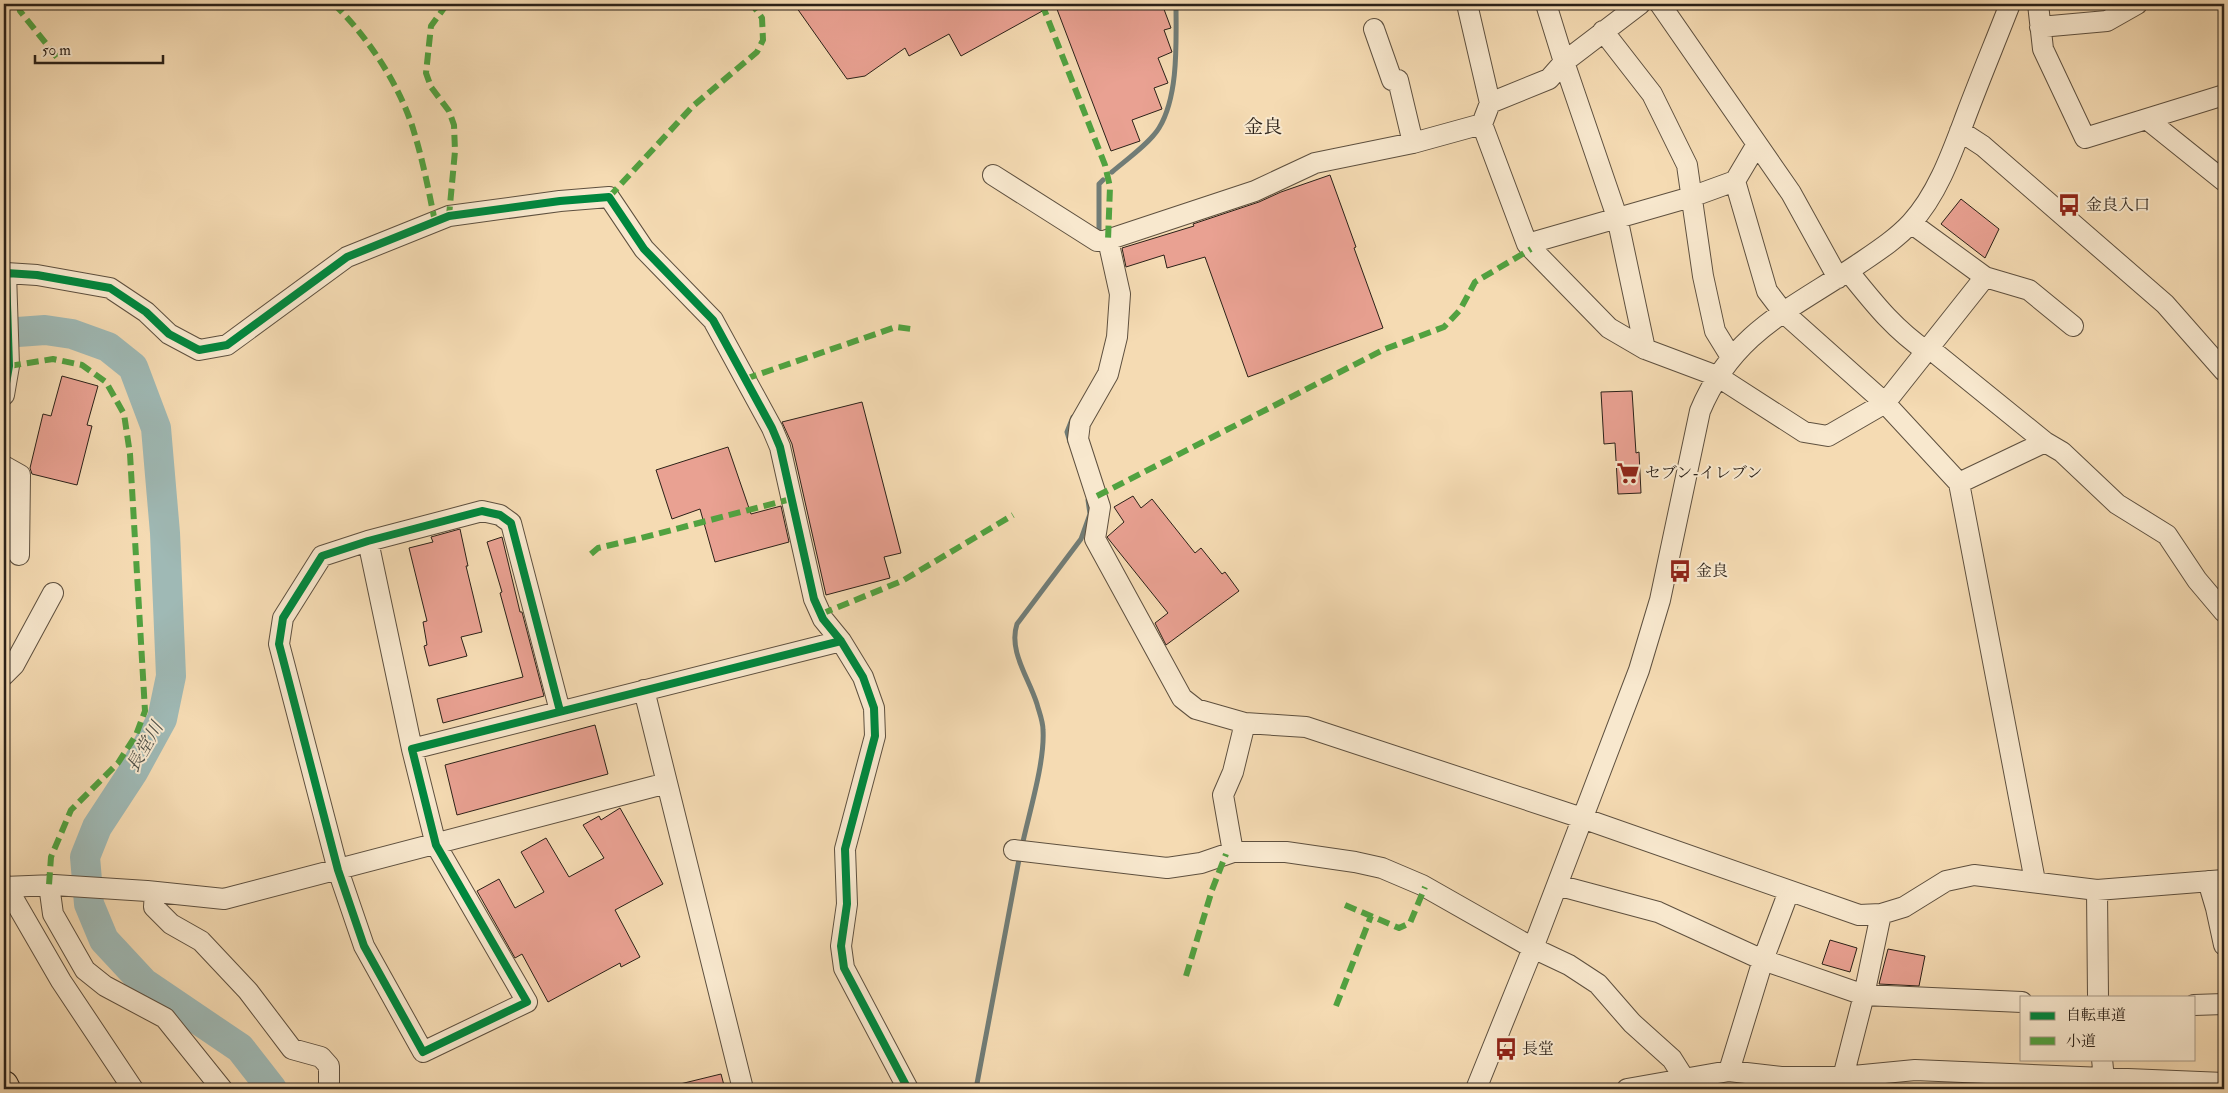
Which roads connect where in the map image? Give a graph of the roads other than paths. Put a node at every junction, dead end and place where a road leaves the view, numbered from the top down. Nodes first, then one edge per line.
1 (1468, 4) edge
2 (1546, 4) edge
3 (1640, 4) edge
4 (1660, 4) edge
5 (2010, 4) edge
6 (2038, 4) edge
7 (2137, 4) edge
8 (2040, 27) junction
9 (1374, 29) dead end
10 (1603, 31) junction
11 (1564, 62) junction
12 (2224, 95) edge
13 (1490, 103) junction
14 (2148, 120) junction
15 (1482, 124) junction
16 (1960, 131) junction
17 (1412, 143) junction
18 (1757, 144) junction
19 (993, 175) dead end
20 (1735, 181) junction
21 (2224, 181) edge
22 (1691, 197) junction
23 (1617, 217) junction
24 (1911, 223) junction
25 (1103, 241) junction
26 (1527, 244) junction
27 (5, 273) edge
28 (1843, 274) junction
29 (1985, 278) junction
30 (1783, 312) junction
31 (2073, 326) dead end
32 (1645, 349) junction
33 (1928, 350) junction
34 (1731, 357) junction
35 (2224, 372) edge
36 (1717, 376) junction
37 (4, 395) edge
38 (1885, 403) junction
39 (2045, 442) junction
40 (4, 466) edge
41 (1959, 483) junction
42 (368, 541) junction
43 (19, 555) dead end
44 (53, 593) dead end
45 (2224, 612) edge
46 (841, 641) junction
47 (4, 675) edge
48 (644, 690) junction
49 (560, 711) junction
50 (1244, 723) junction
51 (412, 748) junction
52 (667, 783) junction
53 (1582, 818) junction
54 (436, 845) junction
55 (1023, 851) dead end
56 (1233, 852) junction
57 (338, 870) junction
58 (2216, 880) edge
59 (2035, 881) junction
60 (52, 885) junction
61 (1557, 885) junction
62 (5, 886) edge
63 (2097, 890) junction
64 (151, 891) junction
65 (1790, 891) junction
66 (1881, 914) junction
67 (2224, 945) edge
68 (1533, 948) junction
69 (1763, 960) junction
70 (1864, 995) junction
71 (2098, 996) edge
72 (2020, 1002) edge
73 (2224, 1004) edge
74 (2196, 1005) edge
75 (1729, 1071) junction
76 (1871, 1075) junction
77 (2104, 1075) edge
78 (1843, 1077) junction
79 (1684, 1078) junction
80 (1780, 1083) edge
81 (2224, 1083) edge
82 (4, 1085) edge
83 (1658, 1086) edge
84 (6, 1089) edge
85 (133, 1089) edge
86 (222, 1089) edge
87 (329, 1089) edge
88 (743, 1089) edge
89 (908, 1089) edge
90 (1476, 1089) edge
91 (1627, 1089) edge
92 (1886, 1089) edge

1 - 13 street
2 - 11 street
3 - 10 street
4 - 18 street
5 - 16 street
6 - 8 street
7 - 8 street
8 - 14 street
9 - 17 street
10 - 11 street
10 - 22 street
11 - 13 street
11 - 23 street
12 - 14 street
13 - 15 street
14 - 21 street
15 - 17 street
15 - 26 street
16 - 24 street
16 - 35 street
17 - 25 street
18 - 20 street
18 - 28 street
19 - 25 street
20 - 22 street
20 - 30 street
22 - 23 street
22 - 34 street
23 - 26 street
23 - 32 street
24 - 28 street
24 - 29 street
25 - 50 street
26 - 32 street
27 - 37 street
27 - 46 street
28 - 30 street
28 - 33 street
29 - 31 street
29 - 33 street
30 - 34 street
30 - 38 street
32 - 36 street
33 - 38 street
33 - 39 street
34 - 36 street
36 - 38 street
36 - 53 street
38 - 41 street
39 - 41 street
39 - 45 street
40 - 43 street
41 - 59 street
42 - 49 street
42 - 51 street
42 - 57 street
44 - 47 street
46 - 48 street
46 - 89 street
48 - 49 street
48 - 52 street
49 - 51 street
50 - 53 street
50 - 56 street
51 - 54 street
52 - 54 street
52 - 88 street
53 - 61 street
53 - 65 street
54 - 57 street
54 - 57 street
55 - 56 street
56 - 68 street
57 - 64 street
58 - 63 street
58 - 67 street
59 - 63 street
59 - 66 street
60 - 62 street
60 - 64 street
60 - 86 street
61 - 68 street
61 - 69 street
62 - 85 street
63 - 71 street
64 - 87 street
65 - 66 street
65 - 69 street
66 - 70 street
68 - 79 street
68 - 90 street
69 - 70 street
69 - 75 street
70 - 72 street
70 - 78 street
73 - 74 street
75 - 79 street
75 - 80 street
76 - 77 street
76 - 78 street
76 - 92 street
77 - 81 street
78 - 80 street
79 - 83 street
82 - 84 highway
83 - 91 street

